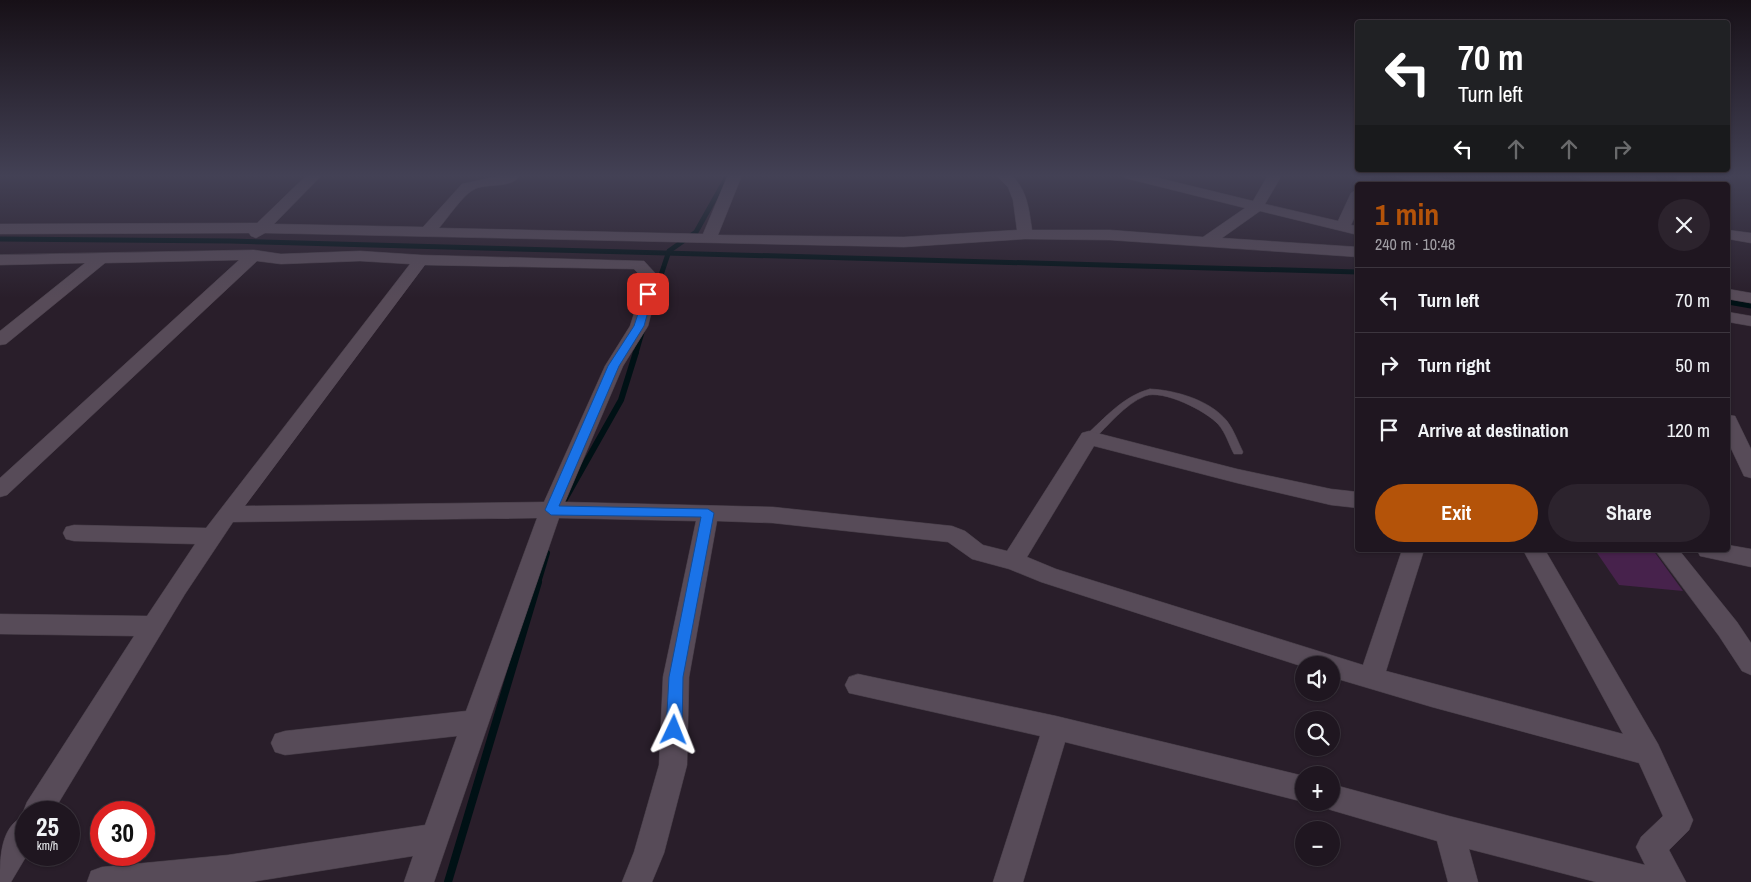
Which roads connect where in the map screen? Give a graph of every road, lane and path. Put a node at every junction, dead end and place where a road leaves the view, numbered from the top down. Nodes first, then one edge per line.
1 (273, 216) edge
2 (441, 216) edge
3 (719, 216) edge
4 (1022, 216) edge
5 (1243, 216) edge
6 (1294, 216) edge
7 (1348, 216) edge
8 (1342, 228) junction
9 (0, 229) edge
10 (1355, 230) edge
11 (257, 232) junction
12 (427, 232) junction
13 (1025, 234) junction
14 (1730, 234) edge
15 (1751, 238) edge
16 (709, 239) junction
17 (1206, 242) junction
18 (1355, 252) edge
19 (243, 254) junction
20 (101, 258) junction
21 (0, 260) edge
22 (421, 260) junction
23 (1730, 294) edge
24 (1751, 298) edge
25 (1730, 318) edge
26 (1751, 321) edge
27 (0, 340) edge
28 (1730, 425) edge
29 (1089, 438) junction
30 (1238, 452) dead end
31 (1751, 471) edge
32 (0, 490) edge
33 (1355, 500) edge
34 (551, 510) junction
35 (708, 513) junction
36 (227, 514) junction
37 (74, 534) dead end
38 (212, 536) junction
39 (1412, 552) edge
40 (1535, 552) edge
41 (1668, 552) edge
42 (1719, 552) edge
43 (1751, 558) edge
44 (1013, 561) junction
45 (0, 624) edge
46 (154, 626) junction
47 (1302, 656) edge
48 (1751, 664) edge
49 (1340, 668) edge
50 (1371, 678) junction
51 (858, 685) dead end
52 (475, 722) junction
53 (1056, 728) junction
54 (285, 743) dead end
55 (1648, 752) junction
56 (1295, 787) edge
57 (1340, 800) edge
58 (44, 801) edge
59 (1449, 830) junction
60 (435, 838) junction
61 (15, 847) edge
62 (0, 871) edge
63 (239, 875) edge
64 (102, 882) edge
65 (419, 882) edge
66 (637, 882) edge
67 (1008, 882) edge
68 (1463, 882) edge
69 (1654, 882) edge
70 (1671, 882) edge

1 - 11 street
2 - 12 street
3 - 16 street
4 - 13 street
5 - 17 street
6 - 8 street
7 - 8 street
8 - 10 street
9 - 11 street
11 - 12 street
11 - 19 street
12 - 16 street
13 - 16 street
13 - 17 street
14 - 15 street
17 - 18 street
19 - 20 street
19 - 22 street
19 - 32 street
20 - 21 street
20 - 27 street
22 - 34 street
22 - 36 street
23 - 24 street
25 - 26 street
28 - 31 street
29 - 30 lane
29 - 33 street
29 - 44 street
34 - 35 street
34 - 36 street
34 - 52 street
35 - 44 street
35 - 66 street
36 - 38 street
37 - 38 street
38 - 46 street
39 - 50 street
40 - 55 street
41 - 48 street
42 - 43 street
44 - 47 street
45 - 46 street
46 - 58 street
49 - 50 street
50 - 55 street
51 - 53 street
52 - 54 street
52 - 60 street
53 - 56 street
53 - 67 street
55 - 70 street
57 - 59 street
59 - 68 street
59 - 69 street
60 - 63 street
60 - 65 street
61 - 62 street
63 - 64 street

